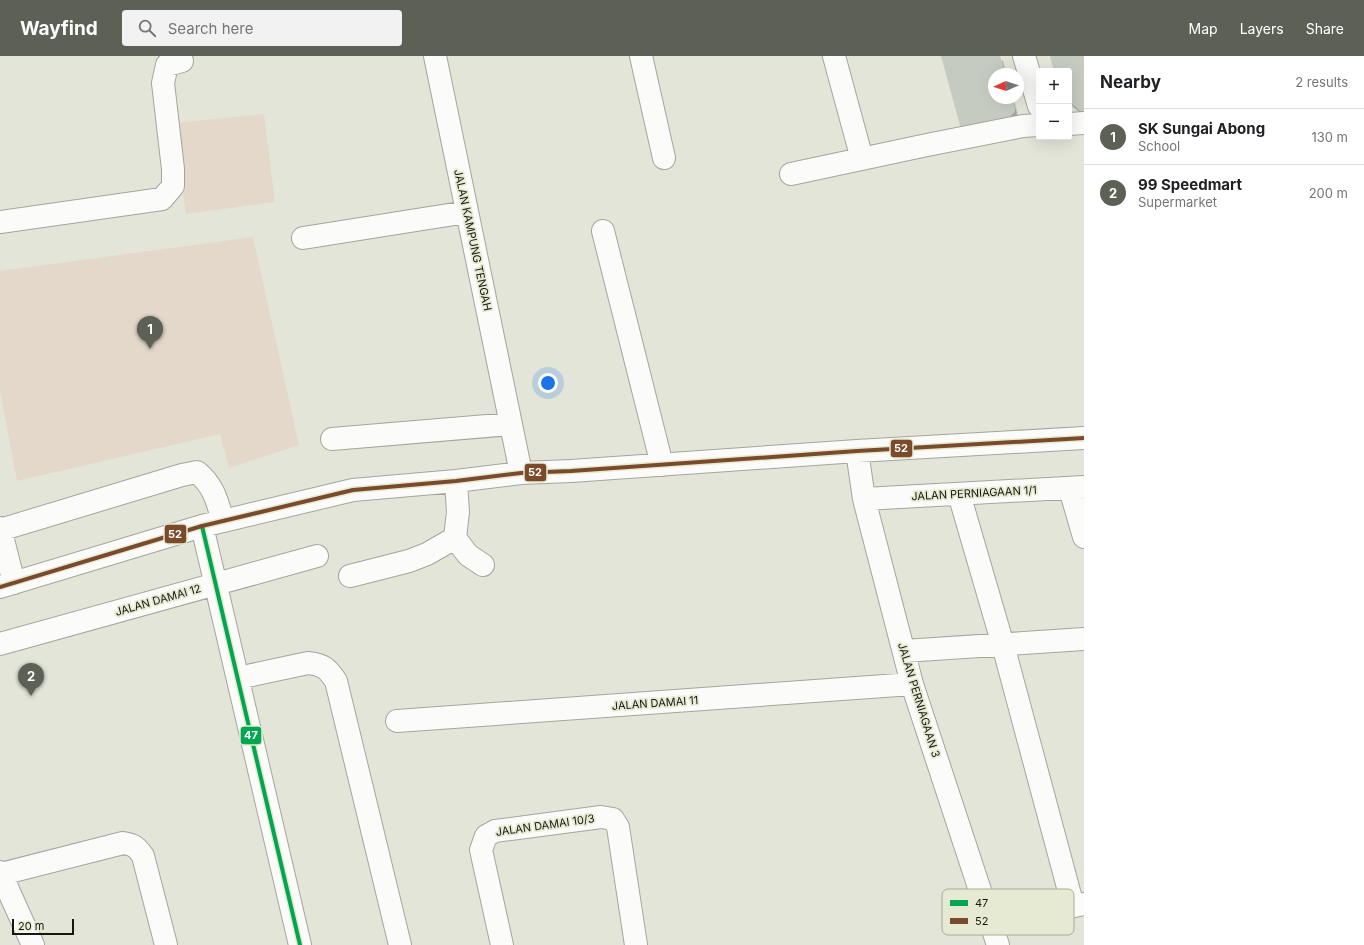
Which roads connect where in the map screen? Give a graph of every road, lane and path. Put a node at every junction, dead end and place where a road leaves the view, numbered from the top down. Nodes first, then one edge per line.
1 (435, 56) edge
2 (641, 56) edge
3 (834, 56) edge
4 (1024, 56) edge
5 (182, 61) dead end
6 (1038, 104) edge
7 (1084, 123) edge
8 (1072, 124) edge
9 (1036, 125) edge
10 (664, 158) dead end
11 (862, 159) junction
12 (791, 174) dead end
13 (467, 212) junction
14 (0, 222) edge
15 (603, 231) dead end
16 (303, 238) dead end
17 (511, 424) junction
18 (1084, 438) edge
19 (332, 439) dead end
20 (857, 451) junction
21 (662, 464) junction
22 (521, 473) junction
23 (456, 481) junction
24 (1077, 488) edge
25 (959, 494) junction
26 (864, 499) junction
27 (223, 521) junction
28 (202, 526) junction
29 (0, 529) edge
30 (1084, 537) edge
31 (454, 538) junction
32 (317, 556) dead end
33 (483, 565) dead end
34 (350, 576) dead end
35 (216, 584) junction
36 (7, 585) edge
37 (1084, 639) edge
38 (0, 644) edge
39 (1003, 644) junction
40 (904, 651) junction
41 (238, 678) junction
42 (912, 684) junction
43 (397, 721) dead end
44 (0, 873) edge
45 (980, 889) edge
46 (1079, 905) edge
47 (995, 935) edge
48 (33, 945) edge
49 (166, 945) edge
50 (300, 945) edge
51 (400, 945) edge
52 (502, 945) edge
53 (636, 945) edge
54 (998, 945) edge

1 - 13 street, JALAN KAMPUNG TENGAH
2 - 10 street
3 - 11 street
4 - 6 street
5 - 14 street
7 - 8 street
9 - 11 street
11 - 12 street
13 - 16 street
13 - 17 street, JALAN KAMPUNG TENGAH
15 - 21 street
17 - 19 street
17 - 22 street, JALAN KAMPUNG TENGAH
18 - 20 street
20 - 21 street
20 - 26 street, JALAN PERNIAGAAN 3
21 - 22 street
22 - 23 street
23 - 27 street
23 - 31 street
24 - 25 street, JALAN PERNIAGAAN 1/1
24 - 30 street
25 - 26 street, JALAN PERNIAGAAN 1/1
25 - 39 street
26 - 40 street, JALAN PERNIAGAAN 3
27 - 28 street
27 - 29 street
28 - 35 street
28 - 36 street
29 - 36 street
31 - 33 street
31 - 34 street
32 - 35 street, JALAN DAMAI 12
35 - 38 street, JALAN DAMAI 12
35 - 41 street
37 - 39 street
39 - 40 street
39 - 46 street
40 - 42 street, JALAN PERNIAGAAN 3
41 - 50 street
41 - 51 street
42 - 43 street, JALAN DAMAI 11
42 - 45 street, JALAN PERNIAGAAN 3
44 - 48 street
44 - 49 street
47 - 54 street, JALAN PERNIAGAAN 3
52 - 53 street, JALAN DAMAI 10/3

